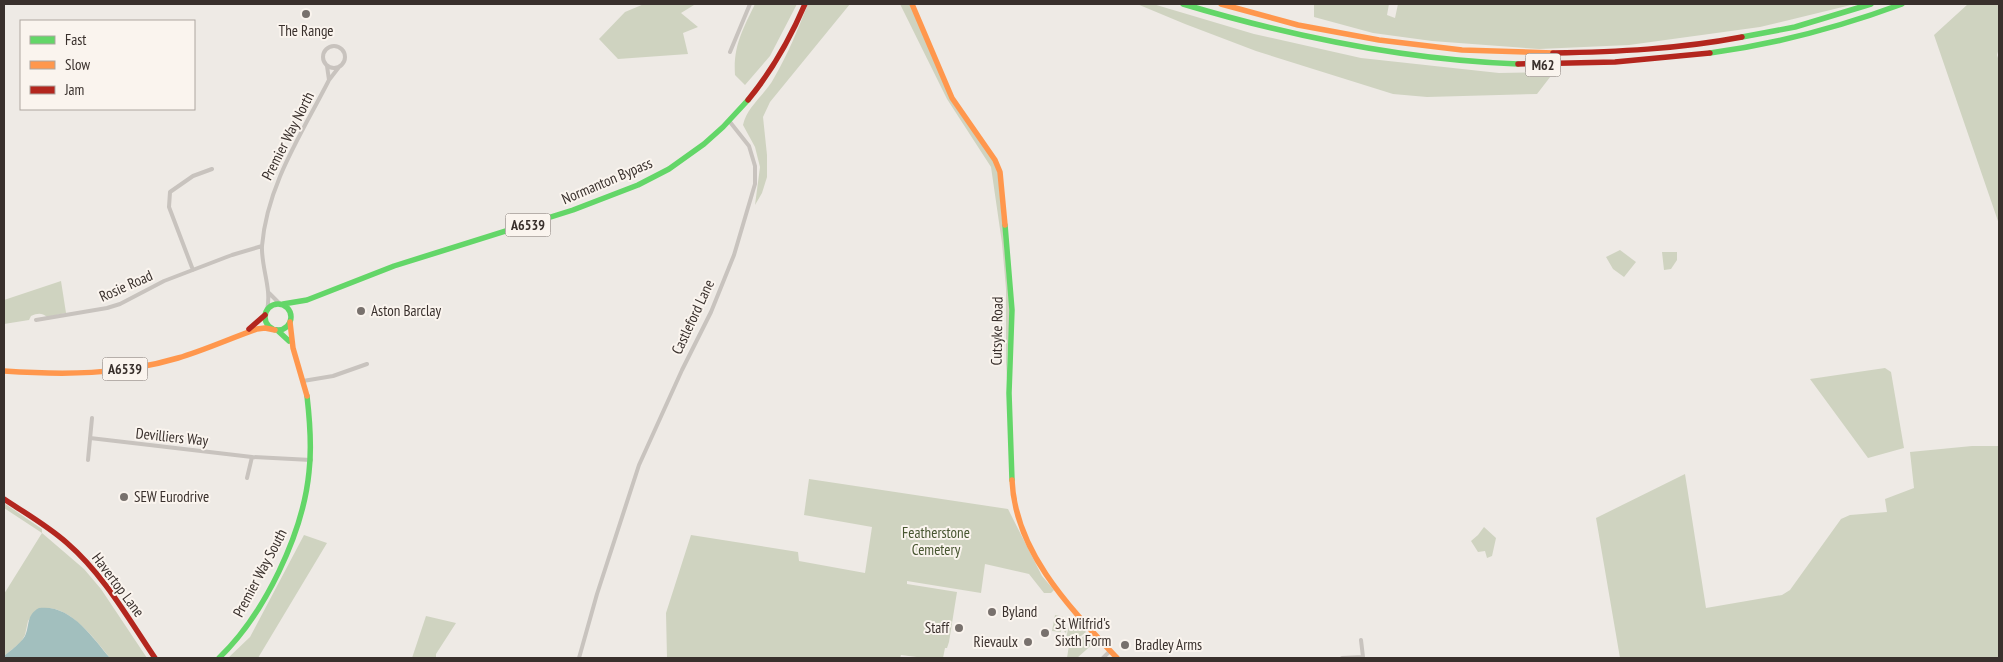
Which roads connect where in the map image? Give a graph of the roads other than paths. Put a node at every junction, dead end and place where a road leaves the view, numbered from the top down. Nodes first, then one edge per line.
1 (750, 4) edge
2 (805, 4) edge
3 (912, 4) edge
4 (1183, 4) edge
5 (1221, 4) edge
6 (1871, 4) edge
7 (1902, 4) edge
8 (730, 52) dead end
9 (326, 64) junction
10 (339, 66) junction
11 (329, 80) junction
12 (730, 122) junction
13 (212, 170) dead end
14 (262, 246) junction
15 (193, 270) junction
16 (268, 291) junction
17 (312, 299) junction
18 (281, 304) junction
19 (266, 313) junction
20 (36, 320) dead end
21 (291, 320) junction
22 (276, 330) junction
23 (242, 334) junction
24 (292, 345) junction
25 (367, 364) dead end
26 (4, 371) edge
27 (304, 381) junction
28 (92, 418) dead end
29 (90, 438) junction
30 (252, 457) junction
31 (88, 460) dead end
32 (311, 460) junction
33 (247, 478) dead end
34 (4, 499) edge
35 (1361, 640) dead end
36 (1368, 646) dead end
37 (1362, 647) junction
38 (1110, 651) junction
39 (155, 658) edge
40 (220, 658) edge
41 (579, 658) edge
42 (1103, 658) edge
43 (1117, 658) edge
44 (1342, 658) edge
45 (1363, 658) edge

1 - 8 street
2 - 12 main road, A6539
3 - 38 main road, Cutsyke Road
4 - 7 main road, M62
5 - 6 main road, M62
9 - 10 street
9 - 10 street
9 - 11 street, Premier Way North
10 - 11 street, Premier Way North
11 - 14 street, Premier Way North
12 - 17 main road, Normanton Bypass / A6539
12 - 41 street, Castleford Lane
13 - 15 street
14 - 15 street, Rosie Road
14 - 16 street, Premier Way North
15 - 20 street, Rosie Road
16 - 18 street
16 - 19 street, Premier Way North
17 - 18 main road, Normanton Bypass / A6539
17 - 21 main road, Normanton Bypass / A6539
18 - 19 main road, A6539
18 - 21 main road
19 - 22 main road
19 - 23 main road, A6539
21 - 22 main road, A6539
21 - 24 main road, Premier Way South
22 - 23 main road, A6539
22 - 24 main road, Premier Way South
23 - 26 main road, A6539
24 - 27 main road, Premier Way South
25 - 27 street
27 - 32 main road, Premier Way South
28 - 29 street
29 - 30 street, Devilliers Way
29 - 31 street
30 - 32 street, Devilliers Way
30 - 33 street
32 - 40 main road, Premier Way South
34 - 39 main road, Havertop Lane
35 - 37 street
36 - 37 street
37 - 45 street
38 - 42 street
38 - 43 main road, Cutsyke Road
44 - 45 street

